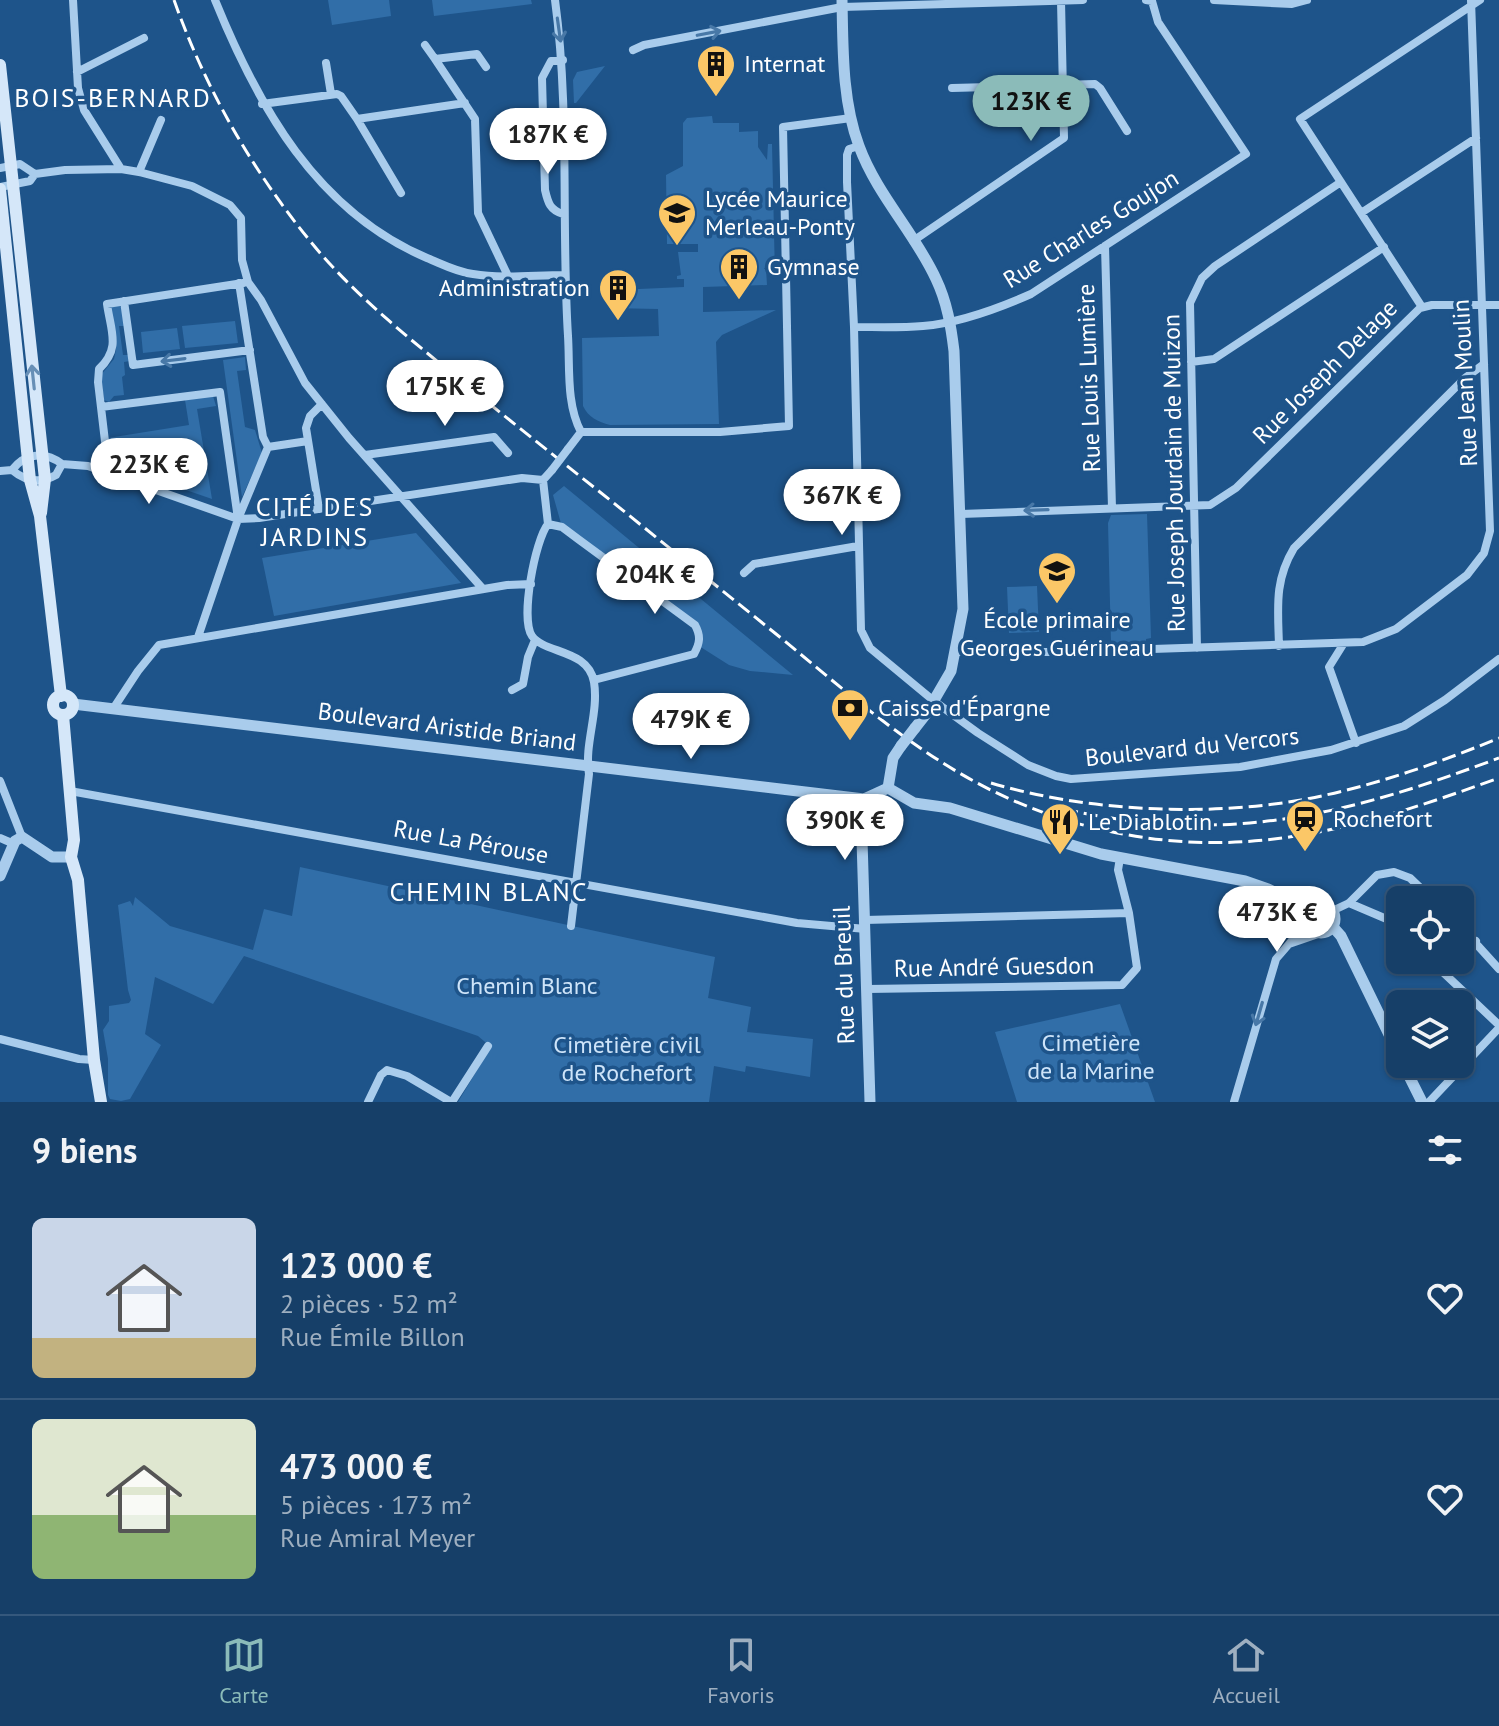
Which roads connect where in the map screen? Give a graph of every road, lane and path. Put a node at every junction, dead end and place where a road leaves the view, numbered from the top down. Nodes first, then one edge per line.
1 (73, 0) edge
2 (215, 0) edge
3 (555, 0) edge
4 (1083, 0) edge
5 (1151, 0) edge
6 (1214, 0) edge
7 (1307, 0) edge
8 (1480, 0) edge
9 (1061, 1) edge
10 (936, 2) edge
11 (1471, 3) edge
12 (842, 4) edge
13 (144, 38) dead end
14 (425, 45) dead end
15 (633, 50) dead end
16 (435, 59) junction
17 (563, 60) junction
18 (326, 63) dead end
19 (0, 65) edge
20 (486, 67) dead end
21 (77, 72) junction
22 (1063, 84) junction
23 (952, 88) dead end
24 (331, 94) junction
25 (465, 103) junction
26 (262, 104) junction
27 (851, 118) junction
28 (357, 119) junction
29 (161, 120) dead end
30 (1127, 131) dead end
31 (1476, 138) junction
32 (859, 146) junction
33 (6, 167) edge
34 (121, 169) junction
35 (139, 172) junction
36 (35, 174) junction
37 (1341, 182) junction
38 (4, 187) edge
39 (401, 193) dead end
40 (1361, 213) junction
41 (563, 214) junction
42 (913, 241) junction
43 (1105, 246) junction
44 (1384, 247) junction
45 (564, 275) junction
46 (508, 276) junction
47 (244, 282) junction
48 (124, 301) junction
49 (1481, 305) junction
50 (1499, 305) edge
51 (1422, 307) junction
52 (950, 322) junction
53 (854, 327) junction
54 (250, 350) junction
55 (1191, 362) junction
56 (1484, 364) junction
57 (322, 404) junction
58 (101, 407) junction
59 (581, 432) junction
60 (308, 441) junction
61 (268, 447) junction
62 (508, 453) dead end
63 (42, 455) junction
64 (365, 455) junction
65 (28, 456) junction
66 (62, 464) junction
67 (12, 470) junction
68 (0, 471) edge
69 (109, 475) junction
70 (45, 479) junction
71 (30, 480) junction
72 (543, 480) junction
73 (404, 497) junction
74 (1194, 506) junction
75 (1495, 506) edge
76 (1112, 508) junction
77 (319, 509) junction
78 (961, 514) junction
79 (40, 516) junction
80 (238, 519) junction
81 (548, 524) junction
82 (858, 546) junction
83 (744, 573) dead end
84 (531, 584) junction
85 (483, 589) junction
86 (198, 637) junction
87 (535, 640) junction
88 (1344, 643) junction
89 (1279, 646) junction
90 (1197, 648) junction
91 (956, 652) junction
92 (1499, 659) edge
93 (594, 680) junction
94 (512, 690) dead end
95 (61, 696) junction
96 (934, 701) junction
97 (73, 704) junction
98 (113, 709) junction
99 (63, 715) junction
100 (1356, 743) junction
101 (587, 766) junction
102 (0, 781) edge
103 (888, 788) junction
104 (70, 791) junction
105 (864, 799) junction
106 (0, 838) edge
107 (18, 840) junction
108 (71, 857) junction
109 (1120, 858) junction
110 (0, 876) edge
111 (576, 881) junction
112 (1417, 886) edge
113 (1349, 903) junction
114 (1332, 911) junction
115 (1129, 913) junction
116 (1309, 916) junction
117 (1386, 919) edge
118 (865, 925) junction
119 (571, 926) dead end
120 (1333, 927) junction
121 (1321, 933) junction
122 (1476, 941) edge
123 (1289, 944) junction
124 (1499, 969) edge
125 (1445, 974) edge
126 (867, 989) junction
127 (1499, 1026) edge
128 (1386, 1028) edge
129 (0, 1039) edge
130 (488, 1046) dead end
131 (94, 1060) junction
132 (1410, 1078) edge
133 (101, 1102) edge
134 (368, 1102) edge
135 (451, 1102) edge
136 (870, 1102) edge
137 (1234, 1102) edge
138 (1422, 1102) edge
139 (1429, 1102) edge

1 - 21 street
2 - 26 street
3 -> 17 street
4 - 9 street
5 - 43 street, Rue Charles Goujon
6 - 7 street
8 - 11 street
9 - 10 street
9 - 22 street
10 - 12 street
11 - 31 street, Rue Jean Moulin
11 - 37 street
15 -> 12 street
12 - 27 street
13 - 21 street
14 - 16 street
16 - 20 street
16 - 25 street
17 - 41 street
17 - 41 street
18 - 24 street
19 - 33 main road
21 - 34 street
22 - 23 street
22 - 30 street
22 - 42 street
24 - 26 street
24 - 28 street
25 - 28 street
25 - 46 street
26 - 46 street
27 - 32 street
27 - 59 street
28 - 39 street
29 - 35 street
31 - 40 street
31 - 49 street, Rue Jean Moulin
32 - 42 street
32 - 53 street, Boulevard du Vercors
33 - 36 street
33 - 38 main road
34 - 35 street
34 - 36 street
35 - 47 street
36 - 38 street
37 - 40 street
37 - 55 street, Rue Joseph Jourdain de Muizon
63 -> 38 main road
38 - 65 main road
40 - 44 street
41 - 45 street
42 - 52 street
43 - 52 street, Rue Charles Goujon
43 - 76 street, Rue Louis Lumière
44 - 51 street
44 - 55 street
45 - 46 street
45 - 59 street
47 - 48 street
47 - 54 street
47 - 57 street
54 -> 48 street
48 - 58 street
49 - 50 street, Rue Joseph Delage
49 - 51 street, Rue Joseph Delage
49 - 56 street, Rue Jean Moulin
51 - 74 street, Rue Joseph Delage
52 - 53 street, Rue Charles Goujon
52 - 78 street
53 - 82 street, Boulevard du Vercors
54 - 61 street
55 - 74 street, Rue Joseph Jourdain de Muizon
56 - 75 street, Rue Jean Moulin
56 - 89 street
57 - 60 street
57 - 64 street
58 - 69 street
58 - 80 street
59 - 72 street, bridge
60 - 61 street
60 - 77 street
61 - 80 street
62 - 64 street
63 - 65 street
63 - 66 street
63 - 70 main road
64 - 73 street
65 - 67 street
65 - 71 main road
66 - 69 street
66 - 70 street
67 - 68 street
67 - 71 street
69 - 80 street
70 - 71 street
70 - 79 main road
71 - 79 main road
72 - 73 street
72 - 81 street
73 - 77 street
73 - 85 street
74 - 76 street, Rue Joseph Delage
74 - 90 street, Rue Joseph Jourdain de Muizon
75 - 88 street, Rue Jean Moulin
76 -> 78 street, Rue Joseph Delage
77 - 80 street
78 - 91 street
79 - 95 main road
80 - 86 street
81 - 84 street
81 - 93 street
82 - 83 street
82 - 96 street, Boulevard du Vercors
84 - 85 street
84 - 87 street
85 - 86 street
86 - 98 street
87 - 93 street
87 - 94 street
88 - 89 street, Rue Jean Moulin
88 - 100 street
89 - 90 street, Rue Jean Moulin
90 - 91 street, Rue Jean Moulin
91 - 96 street
92 - 100 street, Boulevard du Vercors
93 - 101 street
95 - 97 main road
95 - 99 main road
96 - 100 street, Boulevard du Vercors
96 - 103 street, bridge
97 - 98 street, Boulevard Aristide Briand
97 - 99 main road
98 - 101 street, Boulevard Aristide Briand
99 - 104 main road
101 - 105 street, Boulevard Aristide Briand
101 - 111 street
102 - 107 street
103 - 105 street
103 - 109 street
104 - 108 main road
104 - 111 street, Rue La Pérouse
105 - 118 street, Rue du Breuil
106 - 107 street
107 - 108 street
107 - 110 street
108 - 131 main road
109 - 115 street
109 - 116 street
111 - 118 street, Rue La Pérouse
111 - 119 street
112 - 113 street
113 - 114 street
113 - 117 street
114 - 116 street
114 - 120 street
115 - 118 street, Rue La Pérouse
115 - 126 street, Rue André Guesdon
116 - 121 street
116 - 123 street
118 - 126 street, Rue du Breuil
120 - 121 street
120 - 128 street
121 - 123 street
122 - 124 street
123 -> 137 street
125 - 127 street
126 - 136 street, Rue du Breuil
127 - 139 street
129 - 131 street
130 - 135 street
131 - 133 main road
132 - 138 street
134 - 135 street

